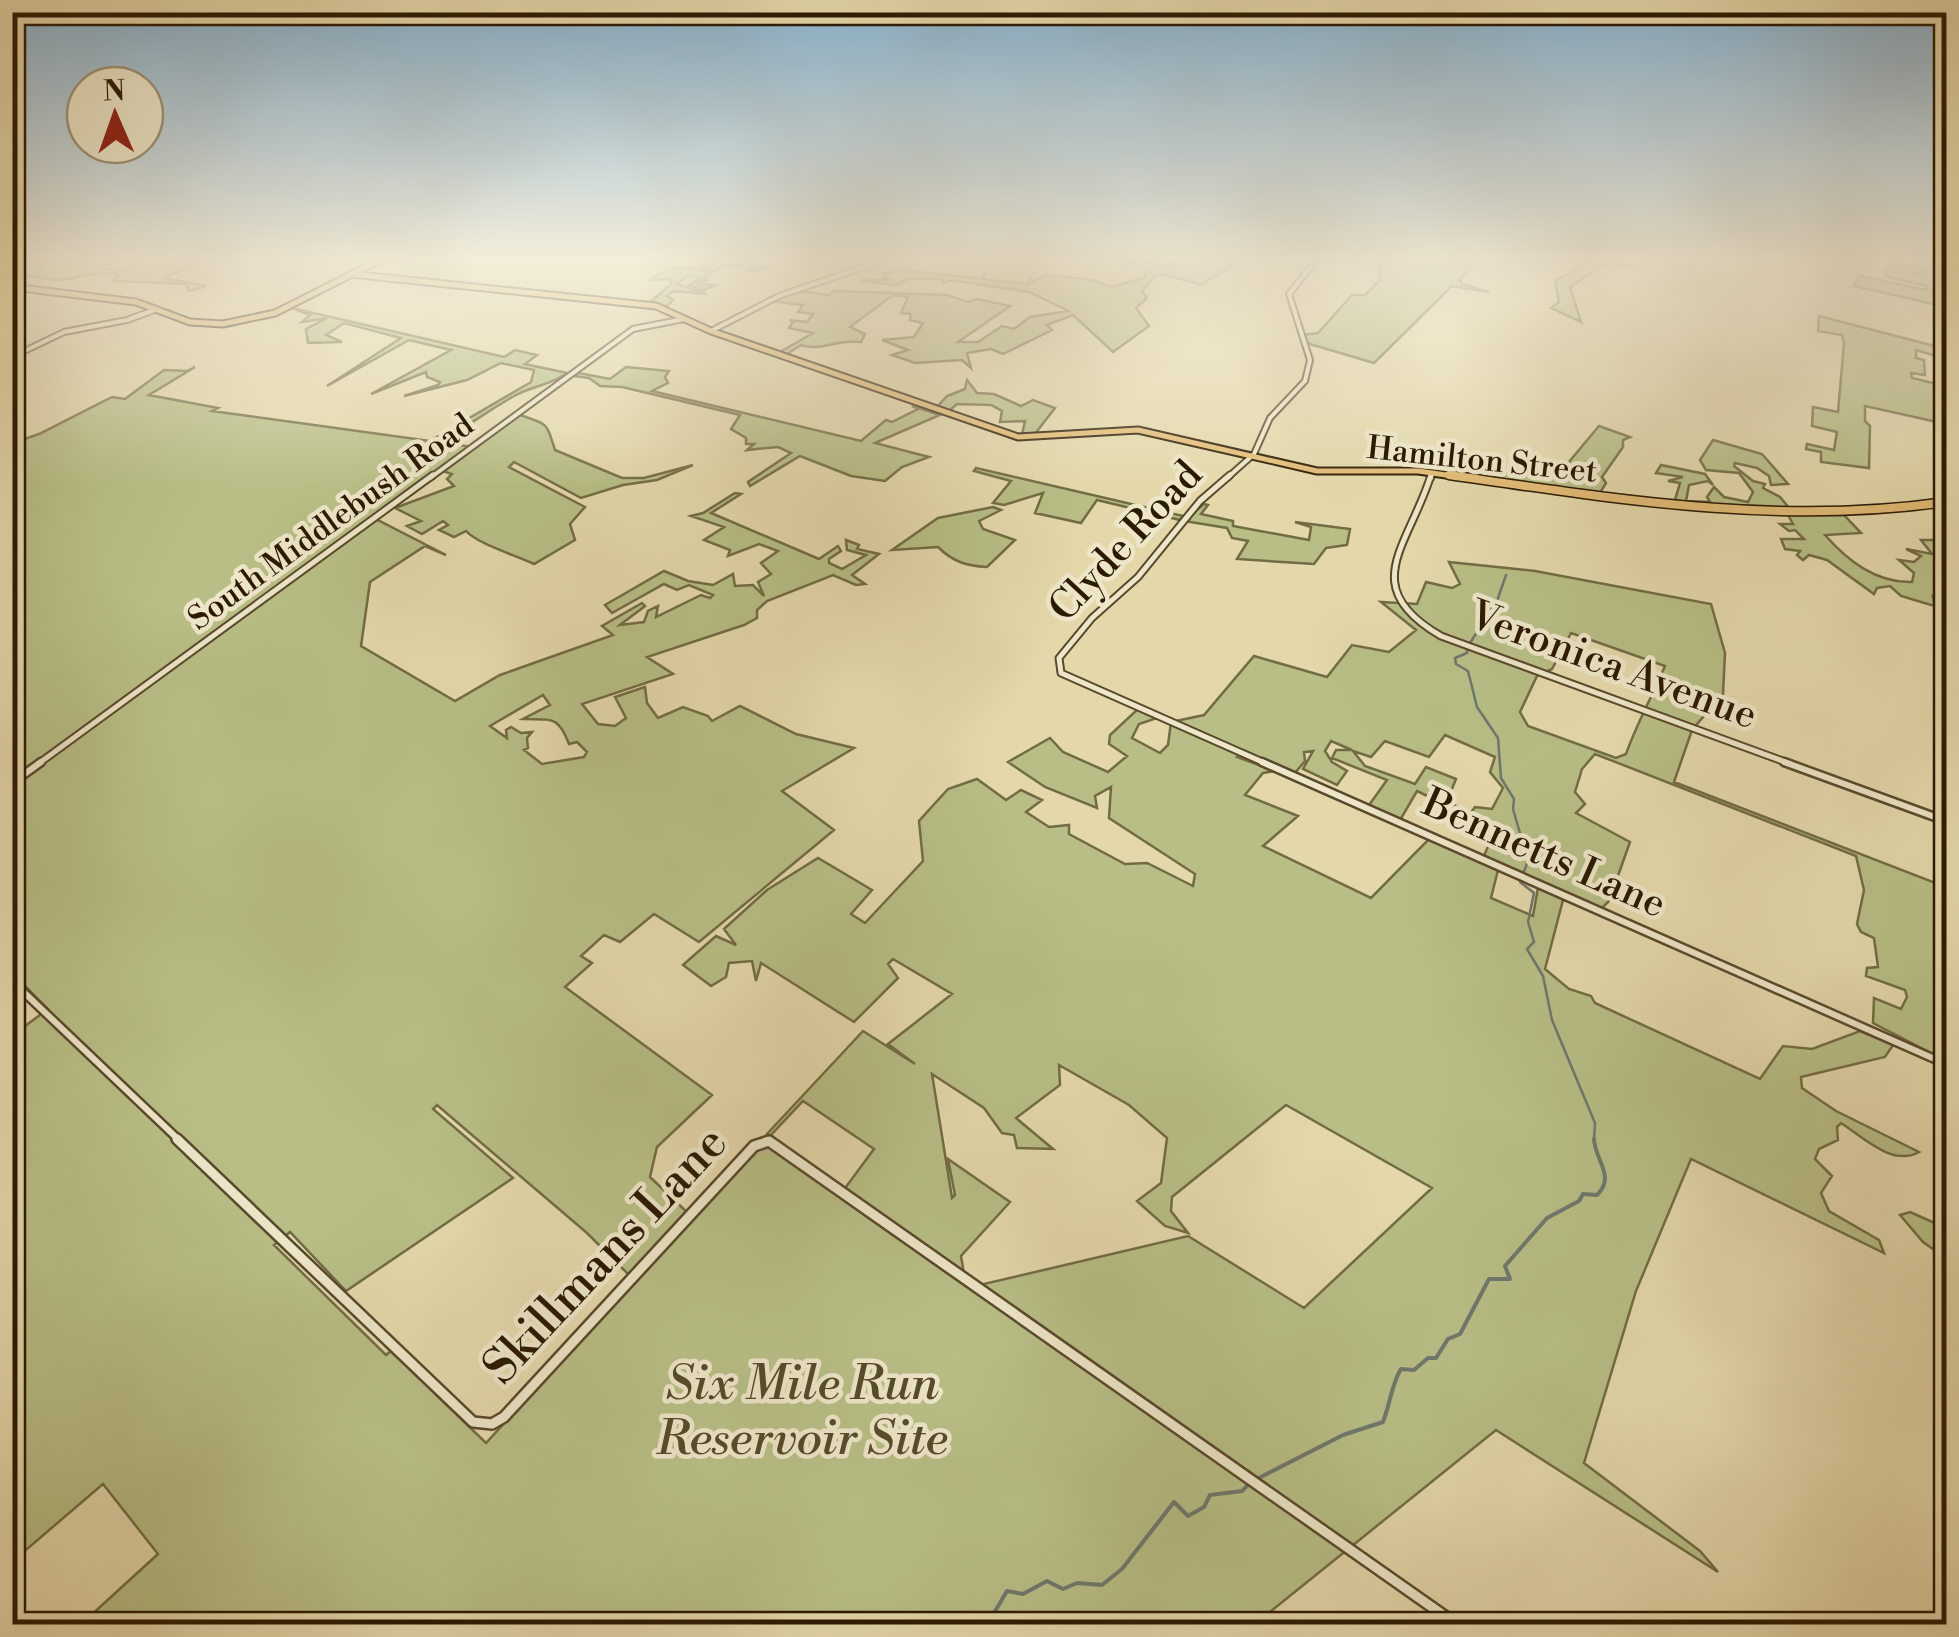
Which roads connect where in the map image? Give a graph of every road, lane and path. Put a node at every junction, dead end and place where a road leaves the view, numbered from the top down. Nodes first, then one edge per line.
1 (57, 335) edge
2 (624, 335) edge
3 (724, 335) edge
4 (1302, 335) edge
5 (12, 357) edge
6 (1260, 439) junction
7 (1240, 454) junction
8 (1251, 457) junction
9 (1274, 462) junction
10 (1432, 473) junction
11 (1946, 502) edge
12 (1116, 698) joint
13 (12, 783) edge
14 (1946, 821) edge
15 (12, 981) edge
16 (1946, 1064) edge
17 (1456, 1624) edge

1 - 5 street
2 - 13 street, South Middlebush Road
3 - 7 main road, Hamilton Street
4 - 6 street
6 - 7 street
6 - 8 street
6 - 9 street
7 - 8 main road, Hamilton Street
8 - 9 main road, Hamilton Street
8 - 12 street, Clyde Road
9 - 10 main road, Hamilton Street
10 - 11 main road, Hamilton Street
10 - 14 street, Veronica Avenue
12 - 16 street, Bennetts Lane
15 - 17 street, Skillmans Lane

